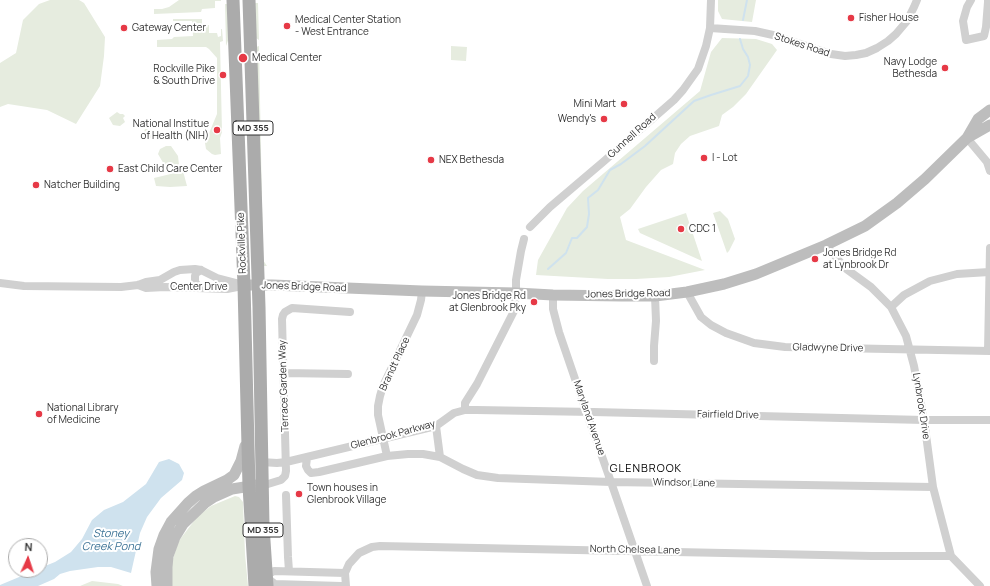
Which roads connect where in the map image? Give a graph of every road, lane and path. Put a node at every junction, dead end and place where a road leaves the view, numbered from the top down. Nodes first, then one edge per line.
1 (233, 0) edge
2 (250, 0) edge
3 (711, 0) edge
4 (917, 0) edge
5 (971, 0) edge
6 (988, 0) edge
7 (710, 28) junction
8 (990, 110) edge
9 (990, 125) edge
10 (967, 138) junction
11 (990, 171) edge
12 (530, 227) dead end
13 (524, 240) dead end
14 (826, 246) junction
15 (990, 248) edge
16 (201, 270) junction
17 (174, 272) junction
18 (989, 272) junction
19 (0, 283) edge
20 (138, 285) junction
21 (244, 285) junction
22 (258, 286) junction
23 (176, 288) junction
24 (200, 288) junction
25 (422, 291) junction
26 (687, 292) junction
27 (516, 293) junction
28 (553, 295) junction
29 (656, 296) junction
30 (891, 307) junction
31 (350, 312) dead end
32 (910, 350) junction
33 (989, 351) edge
34 (654, 361) dead end
35 (283, 374) junction
36 (348, 374) dead end
37 (465, 410) junction
38 (586, 412) junction
39 (924, 420) junction
40 (990, 420) edge
41 (436, 426) junction
42 (248, 432) junction
43 (383, 438) junction
44 (387, 456) junction
45 (440, 457) junction
46 (307, 458) junction
47 (261, 462) junction
48 (286, 462) junction
49 (611, 482) junction
50 (256, 485) junction
51 (933, 487) junction
52 (286, 495) dead end
53 (634, 550) junction
54 (951, 556) junction
55 (289, 571) junction
56 (300, 572) junction
57 (345, 573) junction
58 (261, 581) edge
59 (300, 585) edge
60 (156, 586) edge
61 (167, 586) edge
62 (341, 586) edge
63 (346, 586) edge
64 (647, 586) edge
65 (980, 586) edge

1 - 21 main road, Rockville Pike / MD 355
2 - 22 main road, Rockville Pike / MD 355
3 - 7 street, Gunnell Road
4 - 7 street, Stokes Road
5 - 6 street
7 - 12 street, Gunnell Road
8 - 10 main road, Jones Bridge Road
9 - 10 main road, Jones Bridge Road
10 - 11 street
10 - 14 main road, Jones Bridge Road
13 - 27 street
14 - 26 main road, Jones Bridge Road
14 - 30 street, Lynbrook Drive
15 - 18 street
16 - 17 street, Center Drive
16 - 21 street, Center Drive
16 - 24 street
17 - 20 street, Center Drive
17 - 23 street
18 - 30 street
18 - 33 street
19 - 20 street, Center Drive
20 - 23 street, Center Drive
21 - 22 main road, Jones Bridge Road
21 - 24 street, Center Drive
21 - 42 main road, Rockville Pike / MD 355
22 - 25 main road, Jones Bridge Road
22 - 47 main road, Rockville Pike / MD 355
23 - 24 street, Center Drive
25 - 27 main road, Jones Bridge Road
25 - 43 street, Brandt Place
26 - 29 main road, Jones Bridge Road
26 - 32 street, Gladwyne Drive
27 - 28 main road, Jones Bridge Road
27 - 37 street
28 - 29 main road, Jones Bridge Road
28 - 38 street, Maryland Avenue
29 - 34 street
30 - 32 street, Lynbrook Drive
31 - 35 street, Terrace Garden Way
32 - 33 street, Gladwyne Drive
32 - 39 street, Lynbrook Drive
35 - 36 street
35 - 48 street, Terrace Garden Way
37 - 38 street, Fairfield Drive
37 - 41 street, Glenbrook Parkway
38 - 39 street, Fairfield Drive
38 - 49 street, Maryland Avenue
39 - 40 street, Fairfield Drive
39 - 51 street, Lynbrook Drive
41 - 43 street, Glenbrook Parkway
41 - 45 street
42 - 50 main road, Rockville Pike / MD 355
42 - 60 main road
43 - 44 street
43 - 46 street, Glenbrook Parkway
44 - 45 street, Windsor Lane
44 - 46 street, Windsor Lane
45 - 49 street, Windsor Lane
46 - 48 street, Glenbrook Parkway
47 - 48 street, Glenbrook Parkway
47 - 50 main road, Rockville Pike / MD 355
48 - 50 street, Terrace Garden Way
49 - 51 street, Windsor Lane
49 - 53 street, Maryland Avenue
50 - 58 main road, MD 355
50 - 61 main road
51 - 54 street, Lynbrook Drive
52 - 55 street
53 - 54 street, North Chelsea Lane
53 - 57 street, North Chelsea Lane
53 - 64 street, Maryland Avenue
54 - 65 street, Lynbrook Drive
55 - 56 street
55 - 58 street
56 - 57 street
56 - 59 street
57 - 63 street
58 - 59 street
59 - 62 street

